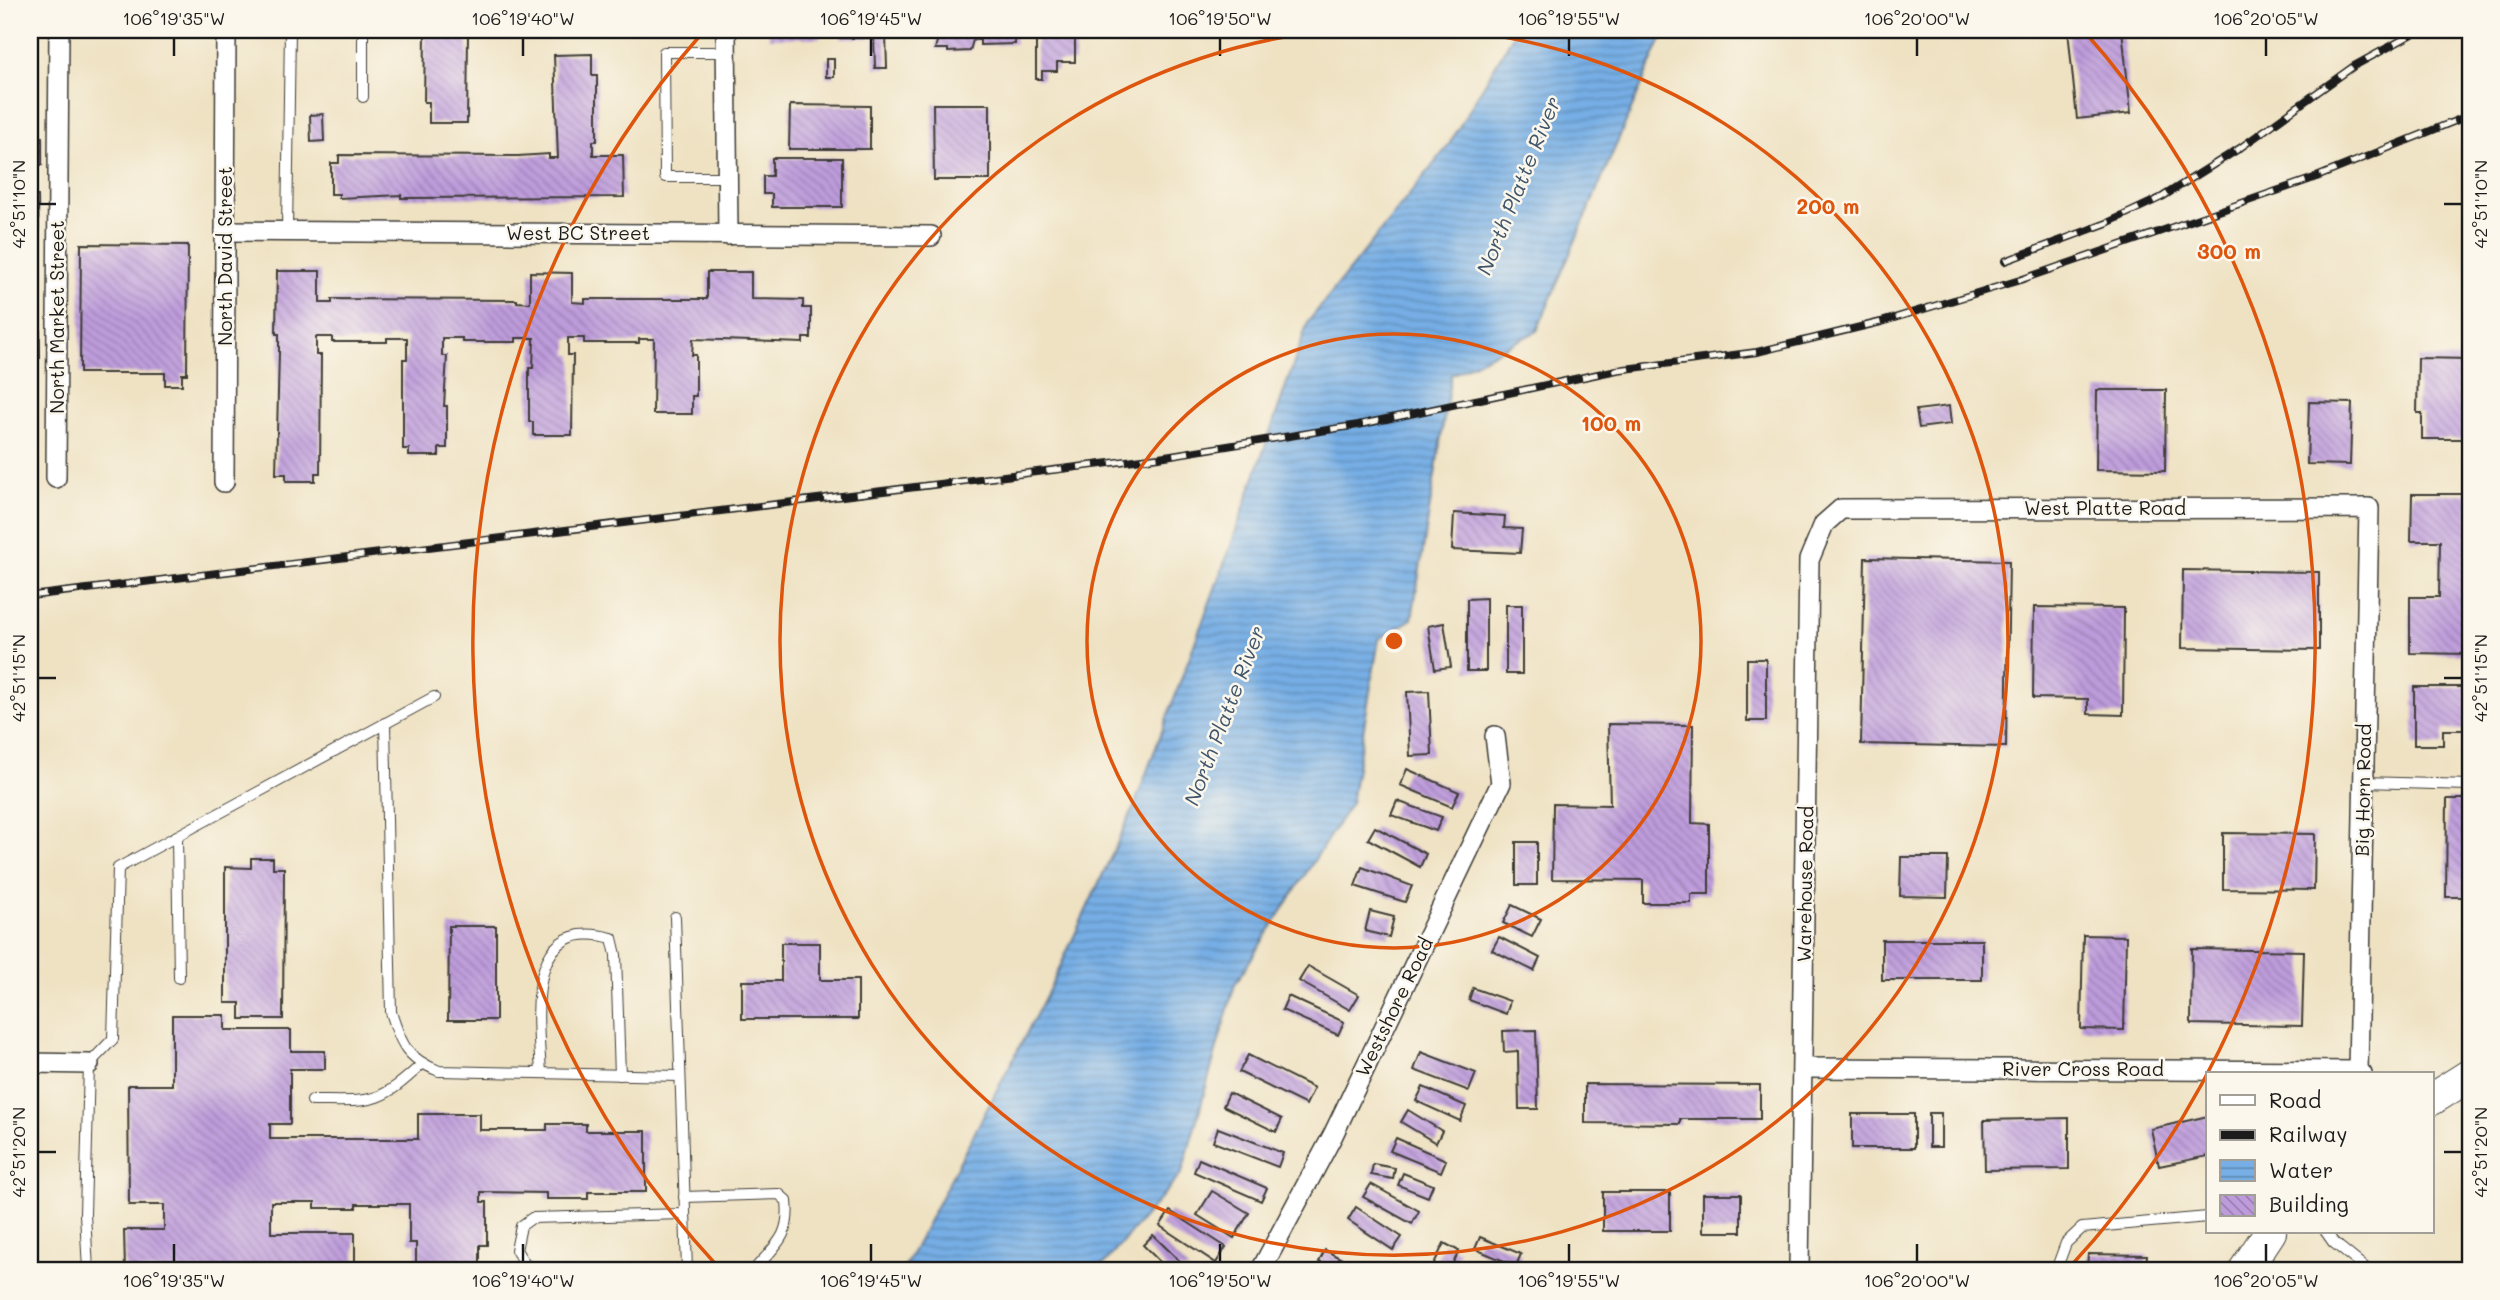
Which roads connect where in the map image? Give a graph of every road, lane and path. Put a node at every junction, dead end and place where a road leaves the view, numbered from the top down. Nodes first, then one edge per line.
1 (59, 30) edge
2 (226, 30) edge
3 (290, 30) edge
4 (363, 30) edge
5 (726, 30) edge
6 (726, 52) junction
7 (363, 97) dead end
8 (727, 177) junction
9 (225, 231) junction
10 (286, 231) junction
11 (728, 234) junction
12 (931, 236) dead end
13 (56, 478) dead end
14 (224, 482) dead end
15 (2370, 508) joint
16 (1841, 509) joint
17 (434, 697) dead end
18 (385, 723) junction
19 (1495, 736) dead end
20 (2364, 782) junction
21 (2470, 785) edge
22 (177, 836) junction
23 (675, 917) dead end
24 (179, 978) dead end
25 (30, 1063) edge
26 (89, 1064) junction
27 (422, 1064) junction
28 (1802, 1068) junction
29 (2248, 1072) edge
30 (2360, 1072) edge
31 (541, 1073) junction
32 (620, 1075) junction
33 (2470, 1075) edge
34 (680, 1076) junction
35 (2434, 1098) edge
36 (312, 1101) dead end
37 (684, 1197) junction
38 (684, 1214) junction
39 (2206, 1217) edge
40 (2269, 1234) edge
41 (2327, 1234) edge
42 (88, 1270) edge
43 (548, 1270) edge
44 (687, 1270) edge
45 (754, 1270) edge
46 (1262, 1270) edge
47 (1799, 1270) edge
48 (2056, 1270) edge
49 (2245, 1270) edge
50 (2363, 1270) edge

1 - 13 street, North Market Street
2 - 9 street, North David Street
3 - 10 lane
4 - 7 lane
5 - 6 street
6 - 8 street
6 - 8 lane
8 - 11 street
9 - 10 street, West BC Street
9 - 14 street, North David Street
10 - 11 street, West BC Street
11 - 12 street, West BC Street
15 - 16 street, West Platte Road
15 - 20 street, Big Horn Road
16 - 28 street, Warehouse Road
17 - 18 lane
18 - 22 lane
18 - 27 lane
19 - 46 street, Westshore Road
20 - 21 lane
20 - 30 street, Big Horn Road
22 - 24 lane
22 - 26 lane
23 - 34 lane
25 - 26 street
26 - 42 lane
27 - 31 lane
27 - 36 lane
28 - 29 street, River Cross Road
28 - 47 street, Warehouse Road
31 - 32 lane
31 - 32 lane
32 - 34 lane
33 - 35 main road
34 - 37 lane
37 - 38 lane
37 - 45 lane
38 - 43 lane
38 - 44 lane
39 - 48 lane
40 - 49 main road
41 - 50 lane

